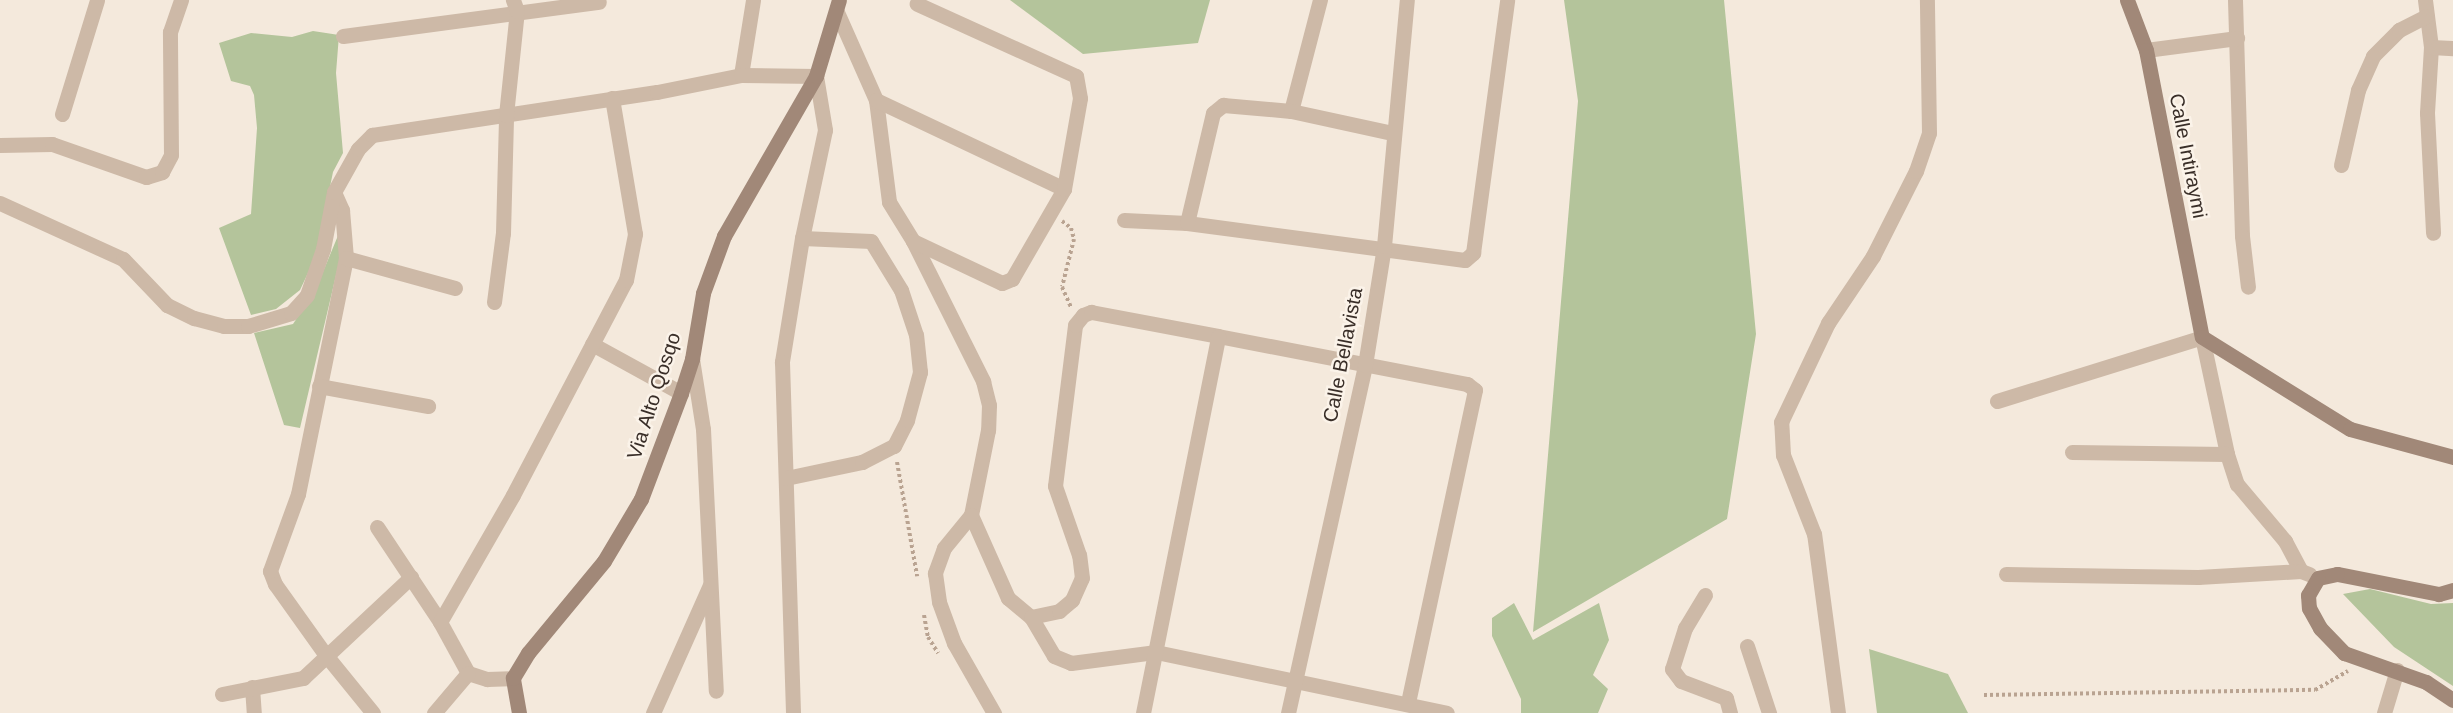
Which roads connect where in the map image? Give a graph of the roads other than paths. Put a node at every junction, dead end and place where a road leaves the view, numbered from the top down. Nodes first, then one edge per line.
1 (97, 0) edge
2 (181, 0) edge
3 (753, 0) edge
4 (1320, 0) edge
5 (1407, 0) edge
6 (1507, 0) edge
7 (1927, 0) edge
8 (2127, 0) edge
9 (2235, 0) edge
10 (2425, 0) edge
11 (599, 2) dead end
12 (917, 4) dead end
13 (515, 5) edge
14 (838, 6) edge
15 (2427, 16) junction
16 (343, 36) dead end
17 (2237, 38) junction
18 (2431, 47) junction
19 (2453, 48) edge
20 (2146, 50) junction
21 (741, 75) junction
22 (816, 76) junction
23 (612, 98) junction
24 (876, 100) junction
25 (1291, 111) junction
26 (63, 114) dead end
27 (506, 115) junction
28 (1392, 133) junction
29 (0, 145) edge
30 (2341, 165) dead end
31 (1064, 189) junction
32 (334, 192) junction
33 (0, 203) edge
34 (1124, 220) dead end
35 (1187, 223) junction
36 (2433, 233) dead end
37 (802, 238) junction
38 (913, 241) junction
39 (1384, 246) junction
40 (346, 258) junction
41 (2248, 287) dead end
42 (455, 288) dead end
43 (495, 302) dead end
44 (2200, 330) junction
45 (1218, 336) junction
46 (592, 344) junction
47 (692, 359) junction
48 (1365, 364) junction
49 (318, 386) junction
50 (681, 393) junction
51 (1997, 401) dead end
52 (428, 406) dead end
53 (2072, 452) dead end
54 (2227, 454) junction
55 (2453, 457) edge
56 (786, 478) junction
57 (971, 515) junction
58 (377, 527) dead end
59 (2301, 570) junction
60 (2006, 574) dead end
61 (411, 577) junction
62 (2318, 578) junction
63 (711, 582) junction
64 (2453, 590) edge
65 (1705, 595) dead end
66 (1031, 617) junction
67 (440, 622) junction
68 (1747, 645) dead end
69 (1156, 652) junction
70 (325, 654) junction
71 (2397, 670) junction
72 (468, 673) junction
73 (513, 678) junction
74 (1294, 678) junction
75 (252, 687) junction
76 (716, 691) dead end
77 (222, 694) dead end
78 (2453, 700) edge
79 (1408, 702) junction
80 (254, 713) edge
81 (373, 713) edge
82 (434, 713) edge
83 (519, 713) edge
84 (653, 713) edge
85 (793, 713) edge
86 (994, 713) edge
87 (1143, 713) edge
88 (1288, 713) edge
89 (1447, 713) edge
90 (1730, 713) edge
91 (1769, 713) edge
92 (1838, 713) edge
93 (2384, 713) edge

1 - 26 street
2 - 29 street
3 - 21 street
4 - 25 street
5 - 28 street, Calle Bellavista
6 - 39 street
7 - 92 street
8 - 20 main road, Calle Intiraymi
9 - 17 street
10 - 15 street
11 - 13 street
12 - 31 street
13 - 16 street
13 - 27 street
14 - 22 main road, Via Alto Qosqo
14 - 24 street
15 - 18 street
15 - 30 street
17 - 20 street
17 - 41 street
18 - 19 street
18 - 36 street
20 - 44 main road, Calle Intiraymi
21 - 22 street
21 - 23 street
22 - 37 street
22 - 47 main road, Via Alto Qosqo
23 - 27 street
23 - 46 street
24 - 31 street
24 - 38 street
25 - 28 street
25 - 35 street
27 - 32 street
27 - 43 street
28 - 39 street, Calle Bellavista
31 - 38 street
32 - 33 street
32 - 40 street
34 - 35 street
35 - 39 street
37 - 56 street
37 - 56 street
38 - 57 street
39 - 48 street, Calle Bellavista
40 - 42 street
40 - 49 street
44 - 51 street
44 - 54 street
44 - 55 main road
45 - 48 street
45 - 66 street
45 - 69 street
46 - 50 street
46 - 67 street
47 - 50 main road, Via Alto Qosqo
47 - 63 street
48 - 74 street, Calle Bellavista
48 - 79 street
49 - 52 street
49 - 70 street
50 - 73 main road, Via Alto Qosqo
53 - 54 street
54 - 59 street
56 - 85 street
57 - 66 street
57 - 86 street
58 - 61 street
59 - 60 street
59 - 62 street
61 - 67 street
61 - 70 street
62 - 64 main road
62 - 71 main road
63 - 76 street
63 - 84 street
65 - 90 street
66 - 69 street
67 - 72 street
68 - 91 street
69 - 74 street
69 - 87 street
70 - 75 street
70 - 81 street
71 - 78 main road
71 - 93 street
72 - 73 street
72 - 82 street
73 - 83 main road
74 - 79 street
74 - 88 street, Calle Bellavista
75 - 77 street
75 - 80 street
79 - 89 street

